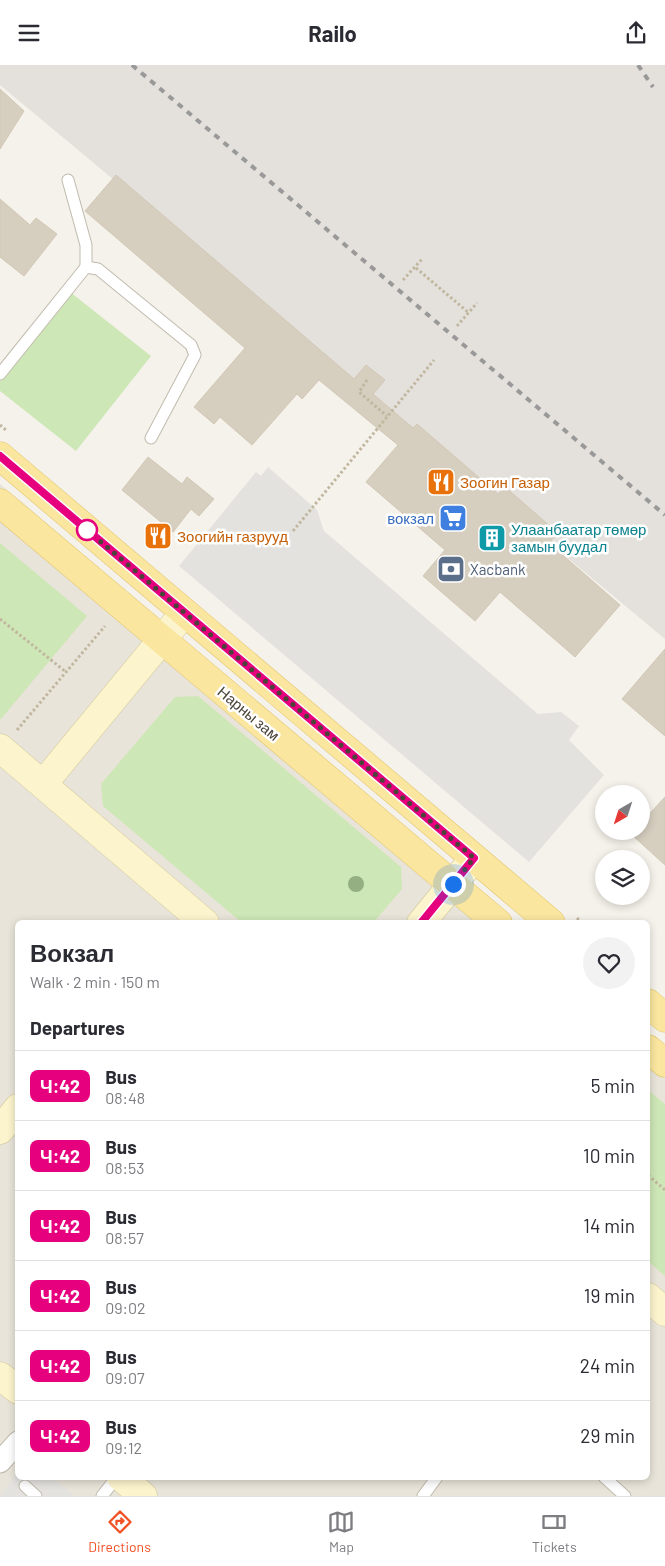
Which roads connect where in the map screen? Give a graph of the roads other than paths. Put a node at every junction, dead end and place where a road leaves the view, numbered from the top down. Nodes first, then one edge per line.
1 (68, 180) dead end
2 (86, 267) junction
3 (0, 374) edge
4 (151, 438) dead end
5 (0, 456) edge
6 (0, 503) edge
7 (184, 613) junction
8 (162, 640) junction
9 (9, 738) edge
10 (44, 784) junction
11 (474, 858) junction
12 (453, 884) junction
13 (188, 917) edge
14 (423, 920) edge
15 (495, 920) edge
16 (547, 920) edge
17 (650, 1005) edge
18 (665, 1018) edge
19 (650, 1051) edge
20 (665, 1063) edge
21 (15, 1112) edge
22 (0, 1129) edge
23 (650, 1299) edge
24 (665, 1312) edge
25 (0, 1376) edge
26 (15, 1388) edge
27 (15, 1445) edge
28 (0, 1462) edge
29 (115, 1480) edge
30 (124, 1480) edge
31 (435, 1480) edge
32 (607, 1480) edge
33 (25, 1486) dead end
34 (36, 1496) edge
35 (102, 1496) edge
36 (143, 1496) edge
37 (422, 1496) edge
38 (625, 1496) edge

1 - 2 lane
2 - 3 lane
2 - 4 lane
5 - 7 main road
6 - 8 main road, Нарны зам
7 - 8 street
7 - 11 main road
8 - 10 street
8 - 12 main road, Нарны зам
9 - 10 street
10 - 13 street
11 - 12 street
11 - 16 main road
12 - 14 street
12 - 15 main road, Нарны зам
17 - 18 main road
19 - 20 main road
21 - 22 street
23 - 24 street
25 - 26 street
27 - 28 street
29 - 35 lane
30 - 36 street
31 - 37 lane
32 - 38 lane
33 - 34 lane

